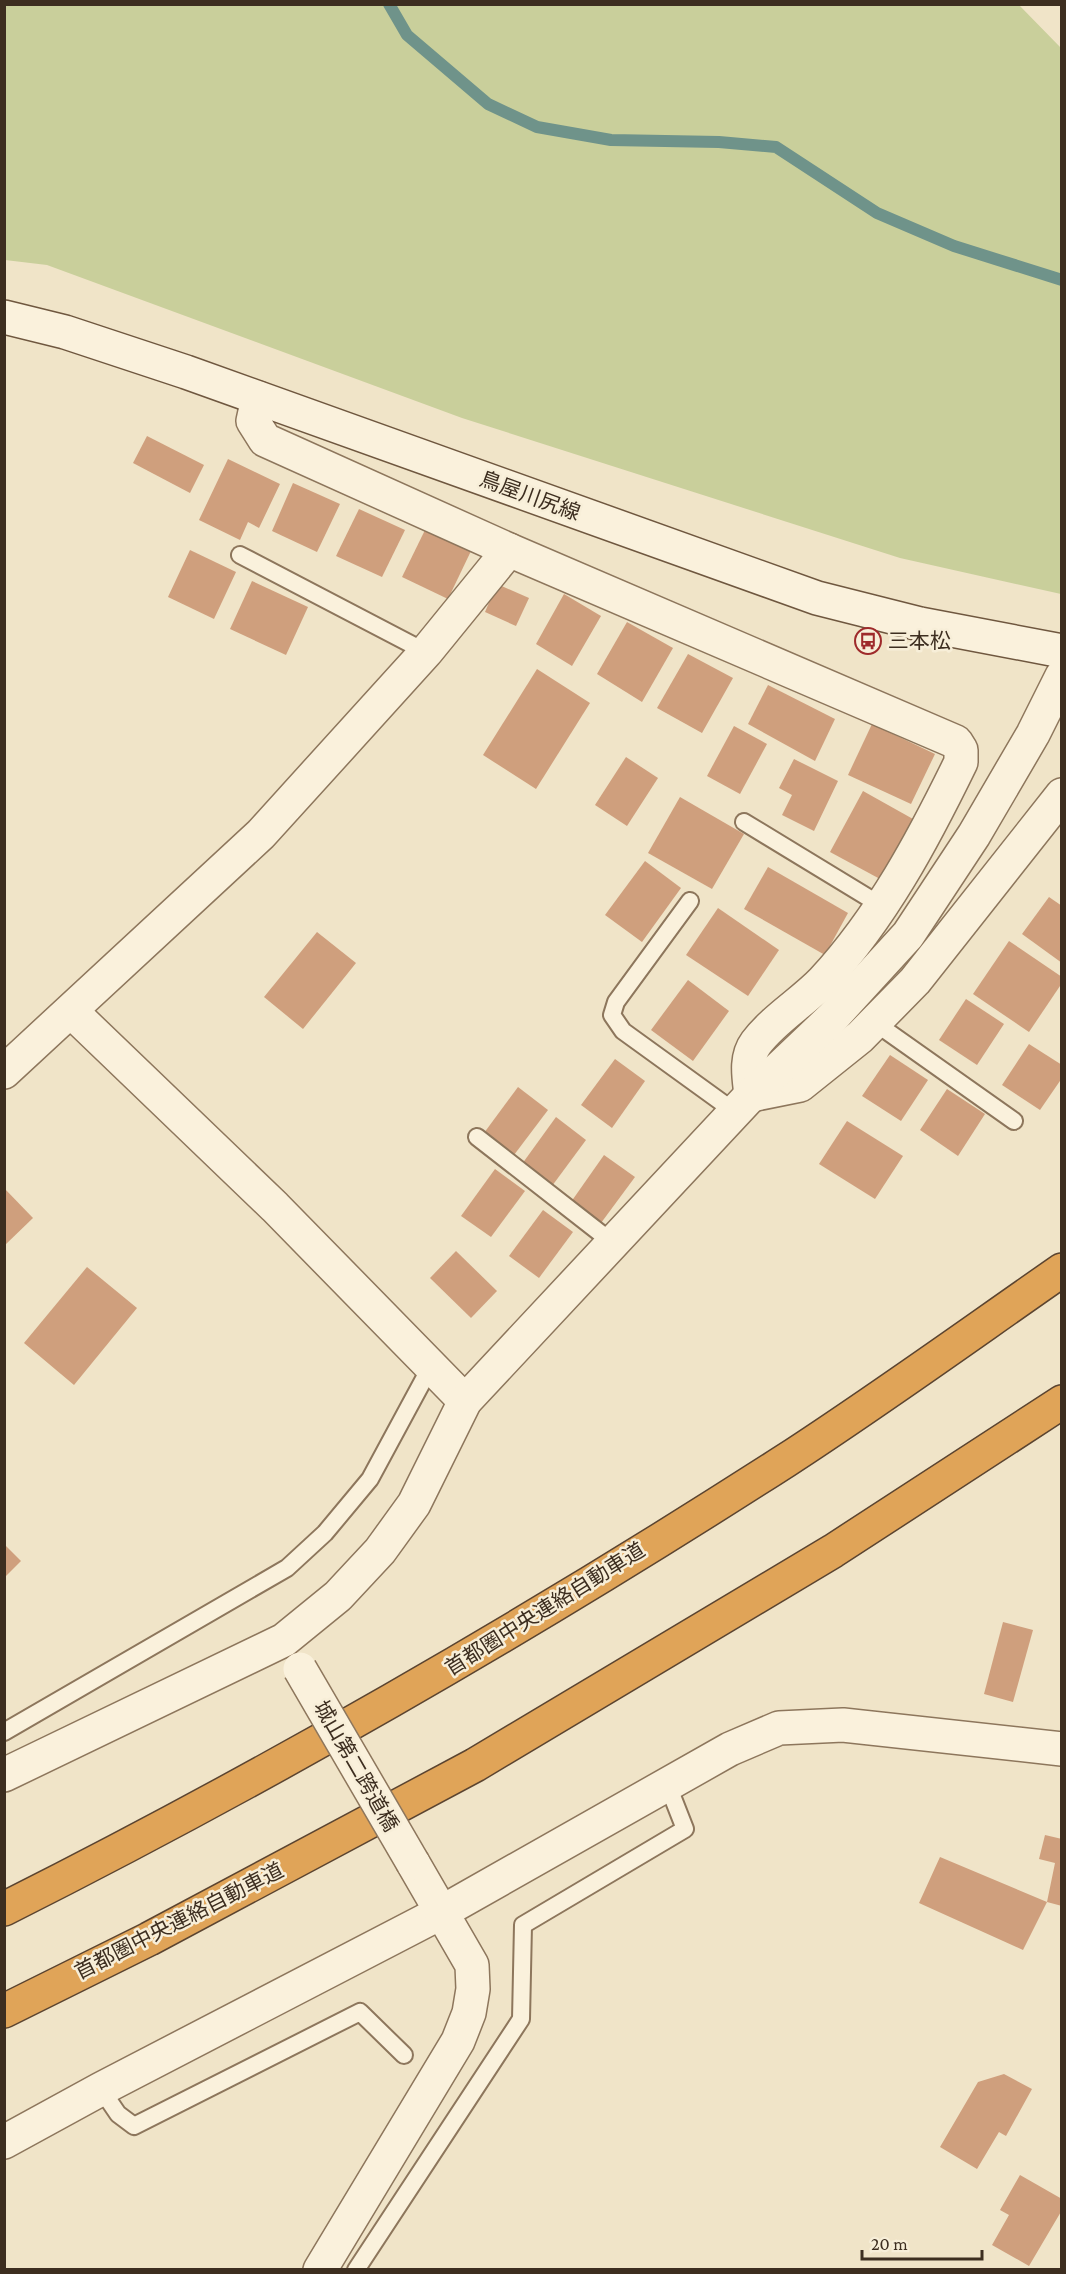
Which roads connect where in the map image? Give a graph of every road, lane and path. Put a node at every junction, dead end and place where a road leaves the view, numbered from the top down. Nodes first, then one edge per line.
1 (4, 317) edge
2 (258, 398) junction
3 (509, 550) junction
4 (240, 555) dead end
5 (1062, 651) edge
6 (426, 652) junction
7 (1062, 676) edge
8 (1062, 795) edge
9 (744, 822) dead end
10 (690, 901) dead end
11 (882, 906) junction
12 (71, 1011) junction
13 (874, 1022) junction
14 (4, 1072) edge
15 (743, 1103) junction
16 (1014, 1121) dead end
17 (477, 1137) dead end
18 (613, 1243) junction
19 (1062, 1270) edge
20 (431, 1366) junction
21 (465, 1401) junction
22 (1062, 1401) edge
23 (284, 1640) junction
24 (4, 1732) edge
25 (1062, 1749) edge
26 (4, 1776) edge
27 (667, 1783) junction
28 (4, 1909) edge
29 (442, 1912) junction
30 (4, 2011) edge
31 (404, 2055) dead end
32 (100, 2088) junction
33 (4, 2142) edge
34 (320, 2270) edge
35 (356, 2270) edge

1 - 2 street, 鳥屋川尻線
2 - 3 street
2 - 5 street, 鳥屋川尻線
3 - 6 street
3 - 11 street
4 - 6 lane
6 - 12 street
7 - 15 street
8 - 13 street
9 - 11 lane
10 - 15 lane
11 - 15 street
12 - 14 street
12 - 20 street
13 - 15 street
13 - 16 lane
15 - 18 street
17 - 18 lane
18 - 21 street
19 - 28 highway, 首都圏中央連絡自動車道
20 - 21 street
20 - 24 lane
21 - 23 street
22 - 30 highway, 首都圏中央連絡自動車道
23 - 26 street
23 - 29 street, 城山第二跨道橋, bridge
25 - 27 street
27 - 29 street
27 - 35 lane
29 - 32 street
29 - 34 street, 城山第二跨道橋
31 - 32 lane
32 - 33 street

